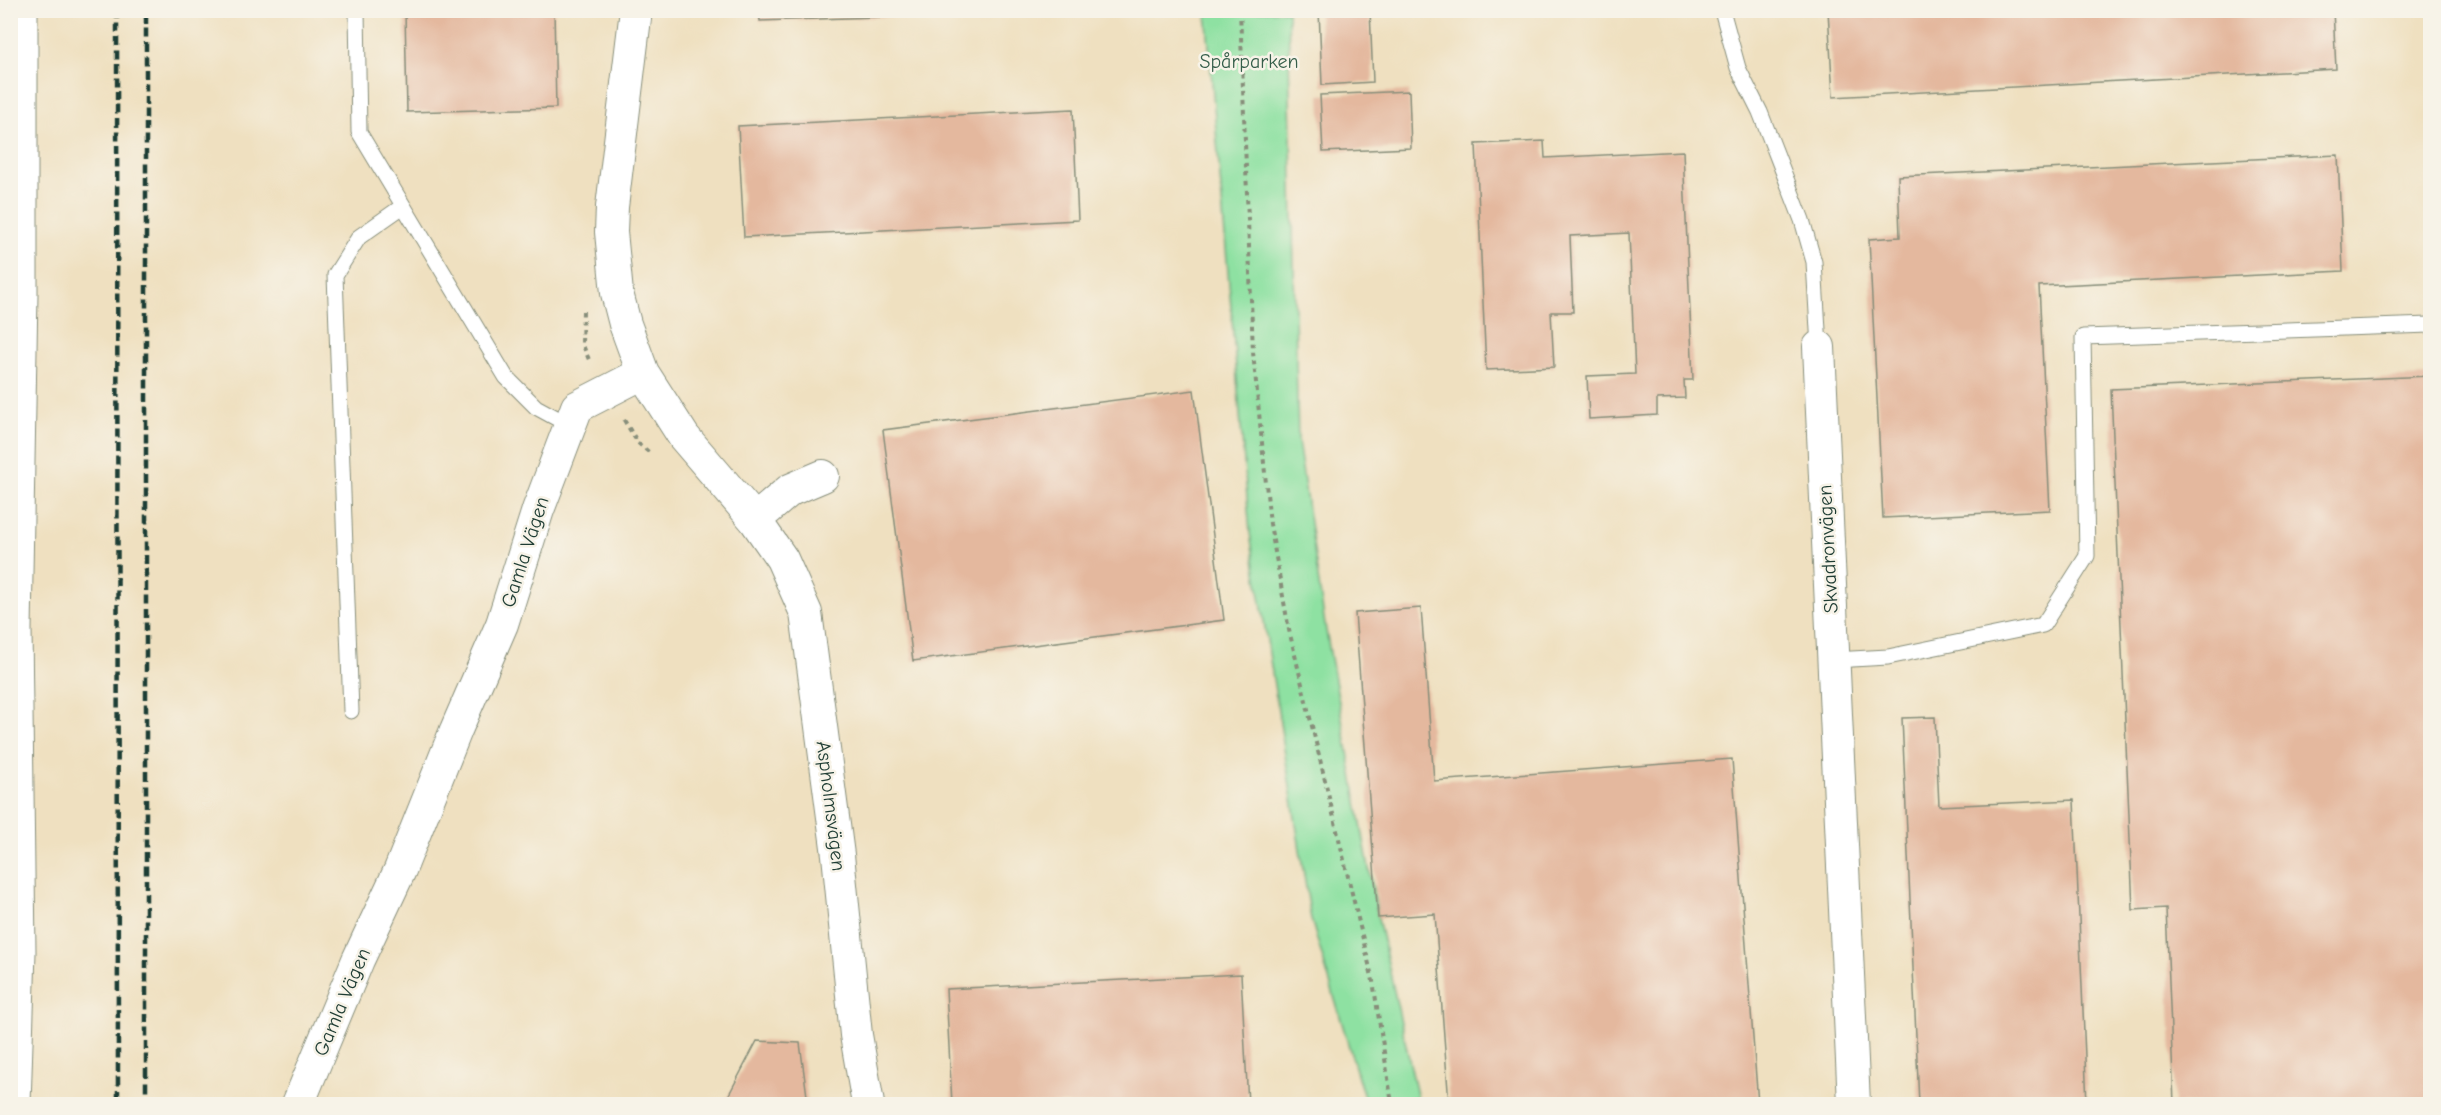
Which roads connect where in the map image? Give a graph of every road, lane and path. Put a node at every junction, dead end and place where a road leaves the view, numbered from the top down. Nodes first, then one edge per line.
1 (21, 10) edge
2 (357, 10) edge
3 (636, 10) edge
4 (1240, 10) edge
5 (1722, 10) edge
6 (403, 206) junction
7 (2430, 326) edge
8 (1819, 347) joint
9 (643, 373) junction
10 (570, 425) junction
11 (823, 476) dead end
12 (755, 520) junction
13 (1834, 660) junction
14 (351, 711) dead end
15 (14, 1104) edge
16 (298, 1104) edge
17 (868, 1104) edge
18 (1392, 1104) edge
19 (1854, 1104) edge

1 - 15 street
2 - 6 lane
3 - 9 street
4 - 18 path
5 - 8 lane, Skvadronvägen
6 - 10 lane
6 - 14 lane
7 - 13 lane
8 - 13 street, Skvadronvägen
9 - 10 street, Gamla Vägen
9 - 12 street, Aspholmsvägen
10 - 16 street, Gamla Vägen
11 - 12 street
12 - 17 street, Aspholmsvägen
13 - 19 street, Skvadronvägen

